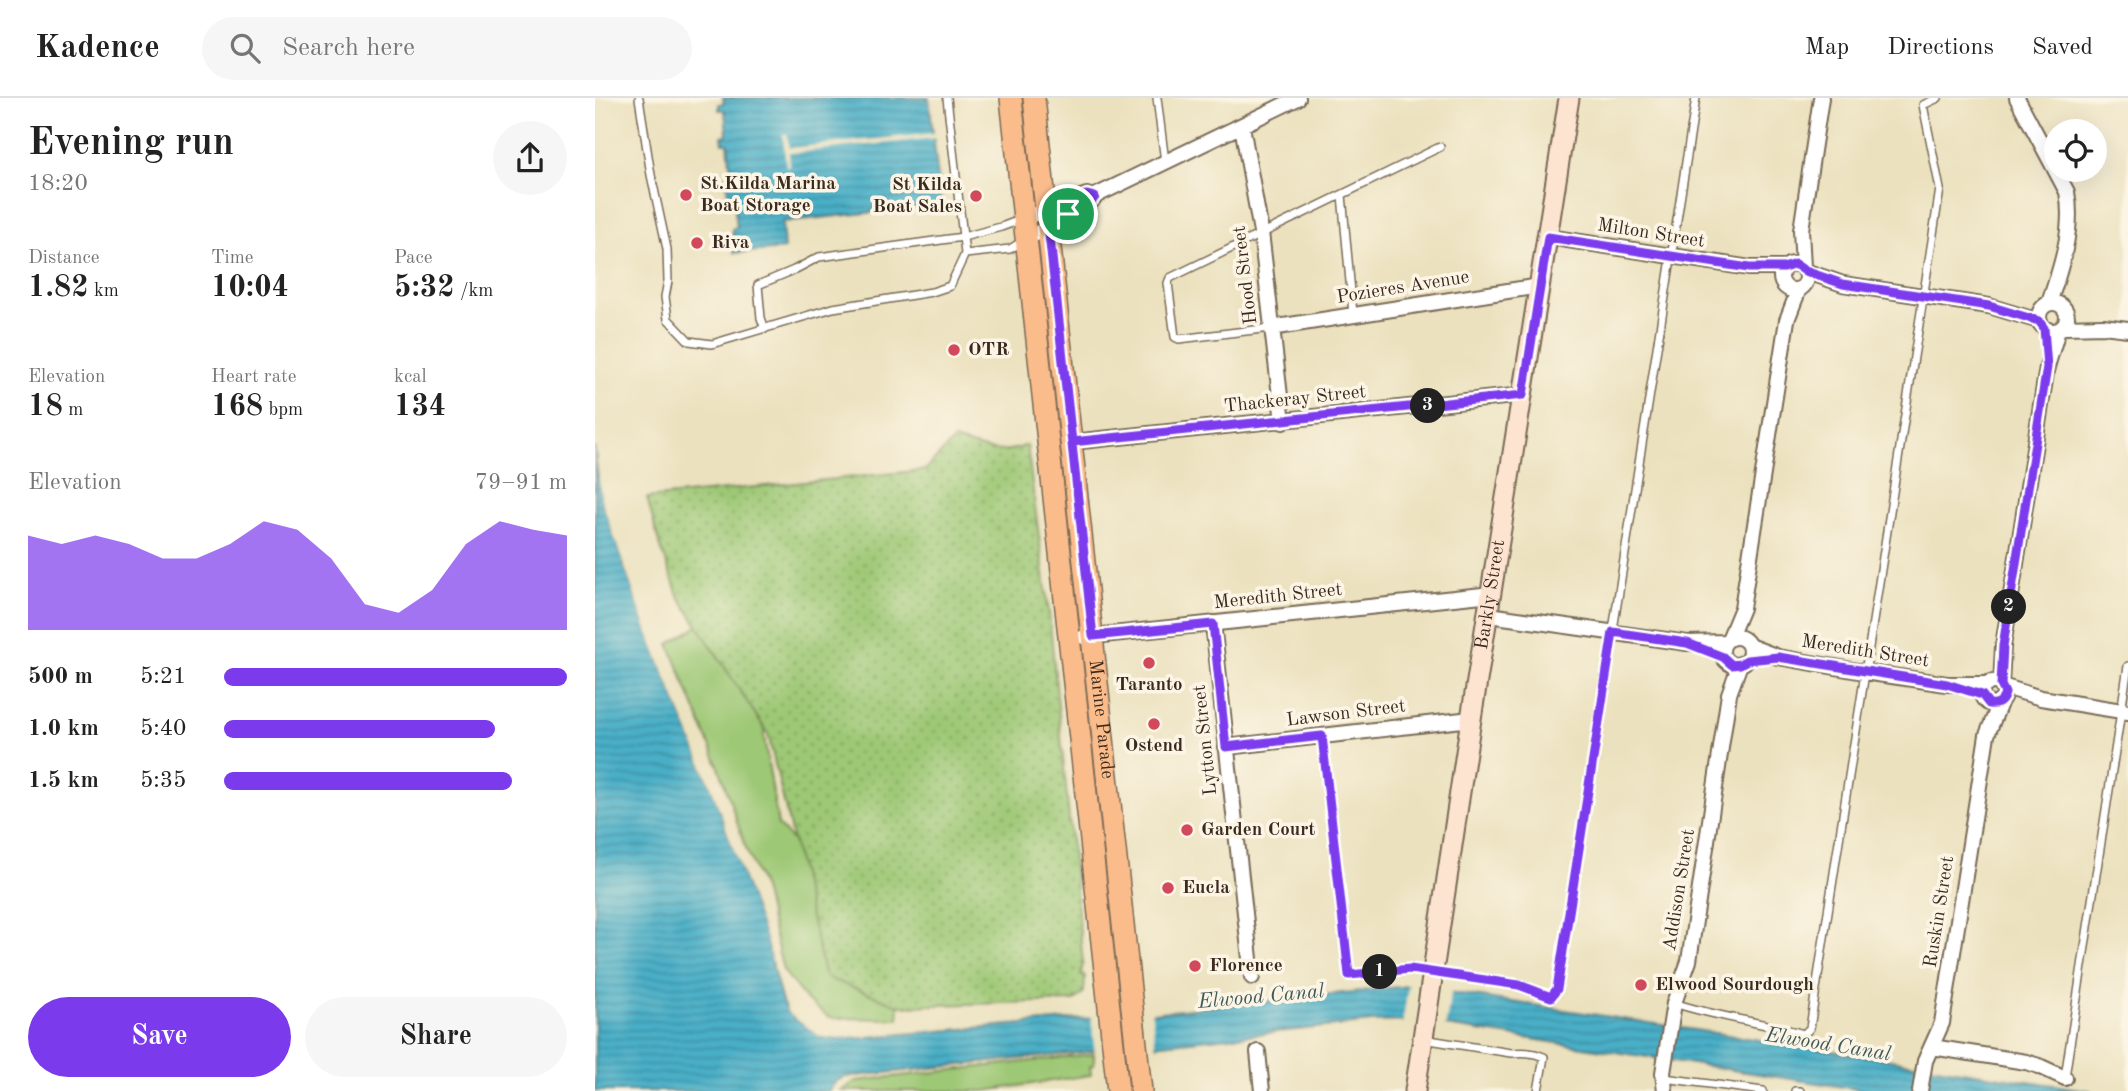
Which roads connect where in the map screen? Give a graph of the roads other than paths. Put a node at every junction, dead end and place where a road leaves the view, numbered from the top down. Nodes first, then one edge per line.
1 (639, 98) edge
2 (947, 98) edge
3 (1011, 98) edge
4 (1034, 98) edge
5 (1157, 98) edge
6 (1298, 98) edge
7 (1569, 98) edge
8 (1696, 98) edge
9 (1821, 98) edge
10 (1938, 98) edge
11 (2017, 98) edge
12 (1242, 126) junction
13 (1440, 147) dead end
14 (1165, 162) junction
15 (1342, 195) junction
16 (1057, 213) junction
17 (1261, 232) junction
18 (1020, 235) junction
19 (963, 237) junction
20 (1548, 237) junction
21 (965, 254) junction
22 (1671, 257) junction
23 (1793, 277) junction
24 (1540, 286) junction
25 (1924, 295) junction
26 (1353, 314) junction
27 (2053, 317) junction
28 (1271, 328) junction
29 (765, 329) junction
30 (2128, 329) edge
31 (1523, 395) junction
32 (1283, 422) junction
33 (1072, 442) junction
34 (1492, 594) junction
35 (1489, 615) junction
36 (1213, 624) junction
37 (1613, 632) junction
38 (1093, 636) junction
39 (1069, 639) junction
40 (1687, 643) junction
41 (1739, 648) junction
42 (1724, 659) junction
43 (2128, 666) edge
44 (1864, 672) junction
45 (1994, 692) junction
46 (1729, 694) junction
47 (2124, 711) edge
48 (1471, 719) junction
49 (1322, 736) junction
50 (1226, 747) junction
51 (1252, 977) dead end
52 (1432, 977) junction
53 (1673, 1009) junction
54 (1424, 1034) junction
55 (1932, 1046) junction
56 (1258, 1052) dead end
57 (1664, 1077) edge
58 (2065, 1078) joint
59 (1118, 1091) edge
60 (1141, 1091) edge
61 (1262, 1091) edge
62 (1415, 1091) edge
63 (1538, 1091) edge
64 (1763, 1091) edge
65 (1920, 1091) edge

1 - 29 lane
2 - 19 lane
3 - 18 main road, Marine Parade
4 - 16 main road, Marine Parade
5 - 14 lane
6 - 12 street
7 - 20 main road, Barkly Street
8 - 22 lane
9 - 23 street, Addison Street
10 - 25 lane
11 - 27 street, Ruskin Street
12 - 14 street
12 - 17 street, Hood Street
13 - 15 lane
14 - 16 street
15 - 17 lane
15 - 26 lane
16 - 18 street
16 - 18 street
16 - 33 main road, Marine Parade
17 - 28 street, Hood Street
17 - 28 lane
18 - 19 lane
18 - 21 lane
18 - 39 main road, Marine Parade
19 - 21 lane
19 - 29 lane
20 - 22 street, Milton Street
20 - 24 main road, Barkly Street
21 - 29 lane
22 - 23 street, Milton Street
22 - 37 lane
23 - 25 street, Milton Street
23 - 41 street, Addison Street
24 - 26 street, Pozieres Avenue
24 - 31 main road, Barkly Street
25 - 27 street, Milton Street
25 - 44 lane
26 - 28 street, Pozieres Avenue
27 - 30 street, Milton Street
27 - 45 street, Ruskin Street
28 - 32 street, Hood Street
31 - 32 street, Thackeray Street
31 - 34 main road, Barkly Street
32 - 33 street, Thackeray Street
33 - 38 main road, Marine Parade
34 - 35 main road, Barkly Street
34 - 36 street, Meredith Street
35 - 37 street, Meredith Street
35 - 48 main road, Barkly Street
36 - 38 street, Meredith Street
36 - 50 street, Lytton Street
37 - 40 street, Meredith Street
37 - 52 lane
38 - 39 street, Meredith Street
38 - 60 main road, Marine Parade
39 - 59 main road, Marine Parade
40 - 41 street, Meredith Street
40 - 42 street, Meredith Street
41 - 42 street, Meredith Street
41 - 44 street, Meredith Street
41 - 46 street, Addison Street
42 - 46 street, Addison Street
43 - 47 lane
44 - 45 street, Meredith Street
44 - 53 lane
45 - 47 street, Meredith Street
45 - 55 street, Ruskin Street
46 - 53 street, Addison Street
47 - 58 lane
48 - 49 street, Lawson Street
48 - 52 main road, Barkly Street
49 - 50 street, Lawson Street
49 - 52 lane
50 - 51 street, Lytton Street
52 - 54 main road, Barkly Street
53 - 57 street, Addison Street
54 - 62 main road, Barkly Street
54 - 63 lane
55 - 58 street
55 - 65 street, Ruskin Street
56 - 61 street
57 - 64 lane

